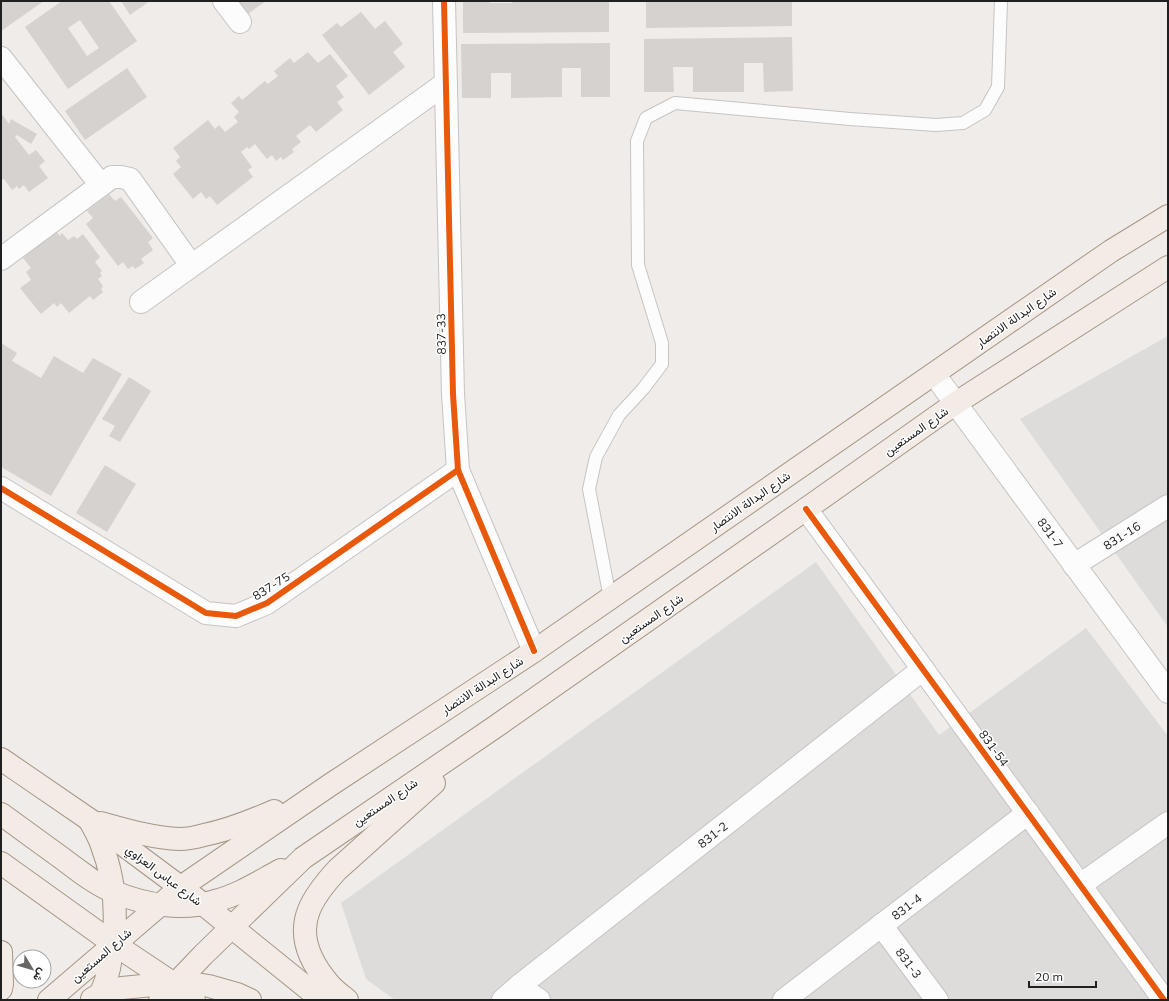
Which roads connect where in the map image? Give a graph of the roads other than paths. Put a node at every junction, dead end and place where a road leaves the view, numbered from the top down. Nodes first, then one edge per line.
1 (224, 1) edge
2 (444, 1) edge
3 (1001, 1) edge
4 (240, 22) dead end
5 (1, 58) edge
6 (446, 82) junction
7 (101, 185) junction
8 (1168, 216) edge
9 (1, 259) edge
10 (191, 265) junction
11 (1168, 267) edge
12 (141, 302) dead end
13 (934, 374) junction
14 (956, 403) junction
15 (458, 470) junction
16 (1, 488) edge
17 (1168, 506) edge
18 (806, 509) junction
19 (1074, 564) junction
20 (610, 598) junction
21 (534, 651) junction
22 (923, 669) junction
23 (1168, 692) edge
24 (495, 727) junction
25 (1, 759) edge
26 (330, 785) junction
27 (1, 814) edge
28 (1028, 814) junction
29 (90, 820) junction
30 (1168, 823) edge
31 (303, 858) junction
32 (1, 863) edge
33 (1080, 885) junction
34 (181, 887) junction
35 (113, 892) junction
36 (160, 904) junction
37 (203, 904) junction
38 (881, 925) junction
39 (232, 927) junction
40 (114, 944) junction
41 (1, 952) edge
42 (519, 986) junction
43 (1, 989) edge
44 (167, 992) edge
45 (96, 998) edge
46 (50, 1000) edge
47 (194, 1000) edge
48 (250, 1000) edge
49 (322, 1000) edge
50 (347, 1000) edge
51 (503, 1000) edge
52 (538, 1000) edge
53 (784, 1000) edge
54 (937, 1000) edge
55 (1164, 1000) edge

1 - 4 street
2 - 6 street, 837-33
3 - 20 lane
5 - 7 street
6 - 10 street
6 - 15 street, 837-33
7 - 9 street
7 - 10 street
8 - 13 main road, شارع البدالة الانتصار
10 - 12 street
11 - 14 main road, شارع المستعين
13 - 14 street, 831-7
13 - 20 main road, شارع البدالة الانتصار
14 - 18 main road, شارع المستعين
14 - 19 street, 831-7
15 - 16 street, 837-75
15 - 21 street, 837-33
17 - 19 street, 831-16
18 - 22 street, 831-54
18 - 24 main road, شارع المستعين
19 - 23 street, 831-7
20 - 21 main road, شارع البدالة الانتصار
21 - 26 main road, شارع البدالة الانتصار
22 - 28 street, 831-54
22 - 42 street, 831-2
24 - 31 main road, شارع المستعين
24 - 50 main road
25 - 29 main road, شارع عباس العزاوي
26 - 29 main road
26 - 34 main road, شارع المستعين
27 - 35 main road
28 - 33 street, 831-54
28 - 38 street, 831-4
29 - 34 main road, شارع عباس العزاوي
29 - 35 main road
30 - 33 street
31 - 37 main road
31 - 39 main road, شارع المستعين
32 - 40 main road
33 - 55 street, 831-54
34 - 36 main road, شارع المستعين
34 - 37 main road, شارع عباس العزاوي
35 - 36 main road
35 - 40 main road
36 - 37 main road
36 - 40 main road, شارع المستعين
37 - 39 main road, شارع عباس العزاوي
38 - 53 street, 831-4
38 - 54 street, 831-3
39 - 44 main road, شارع المستعين
39 - 49 main road, شارع عباس العزاوي
40 - 44 main road
40 - 45 main road
40 - 46 main road, شارع المستعين
41 - 43 main road
42 - 51 street, 831-2
42 - 52 street
44 - 45 main road
44 - 47 main road
44 - 48 main road

